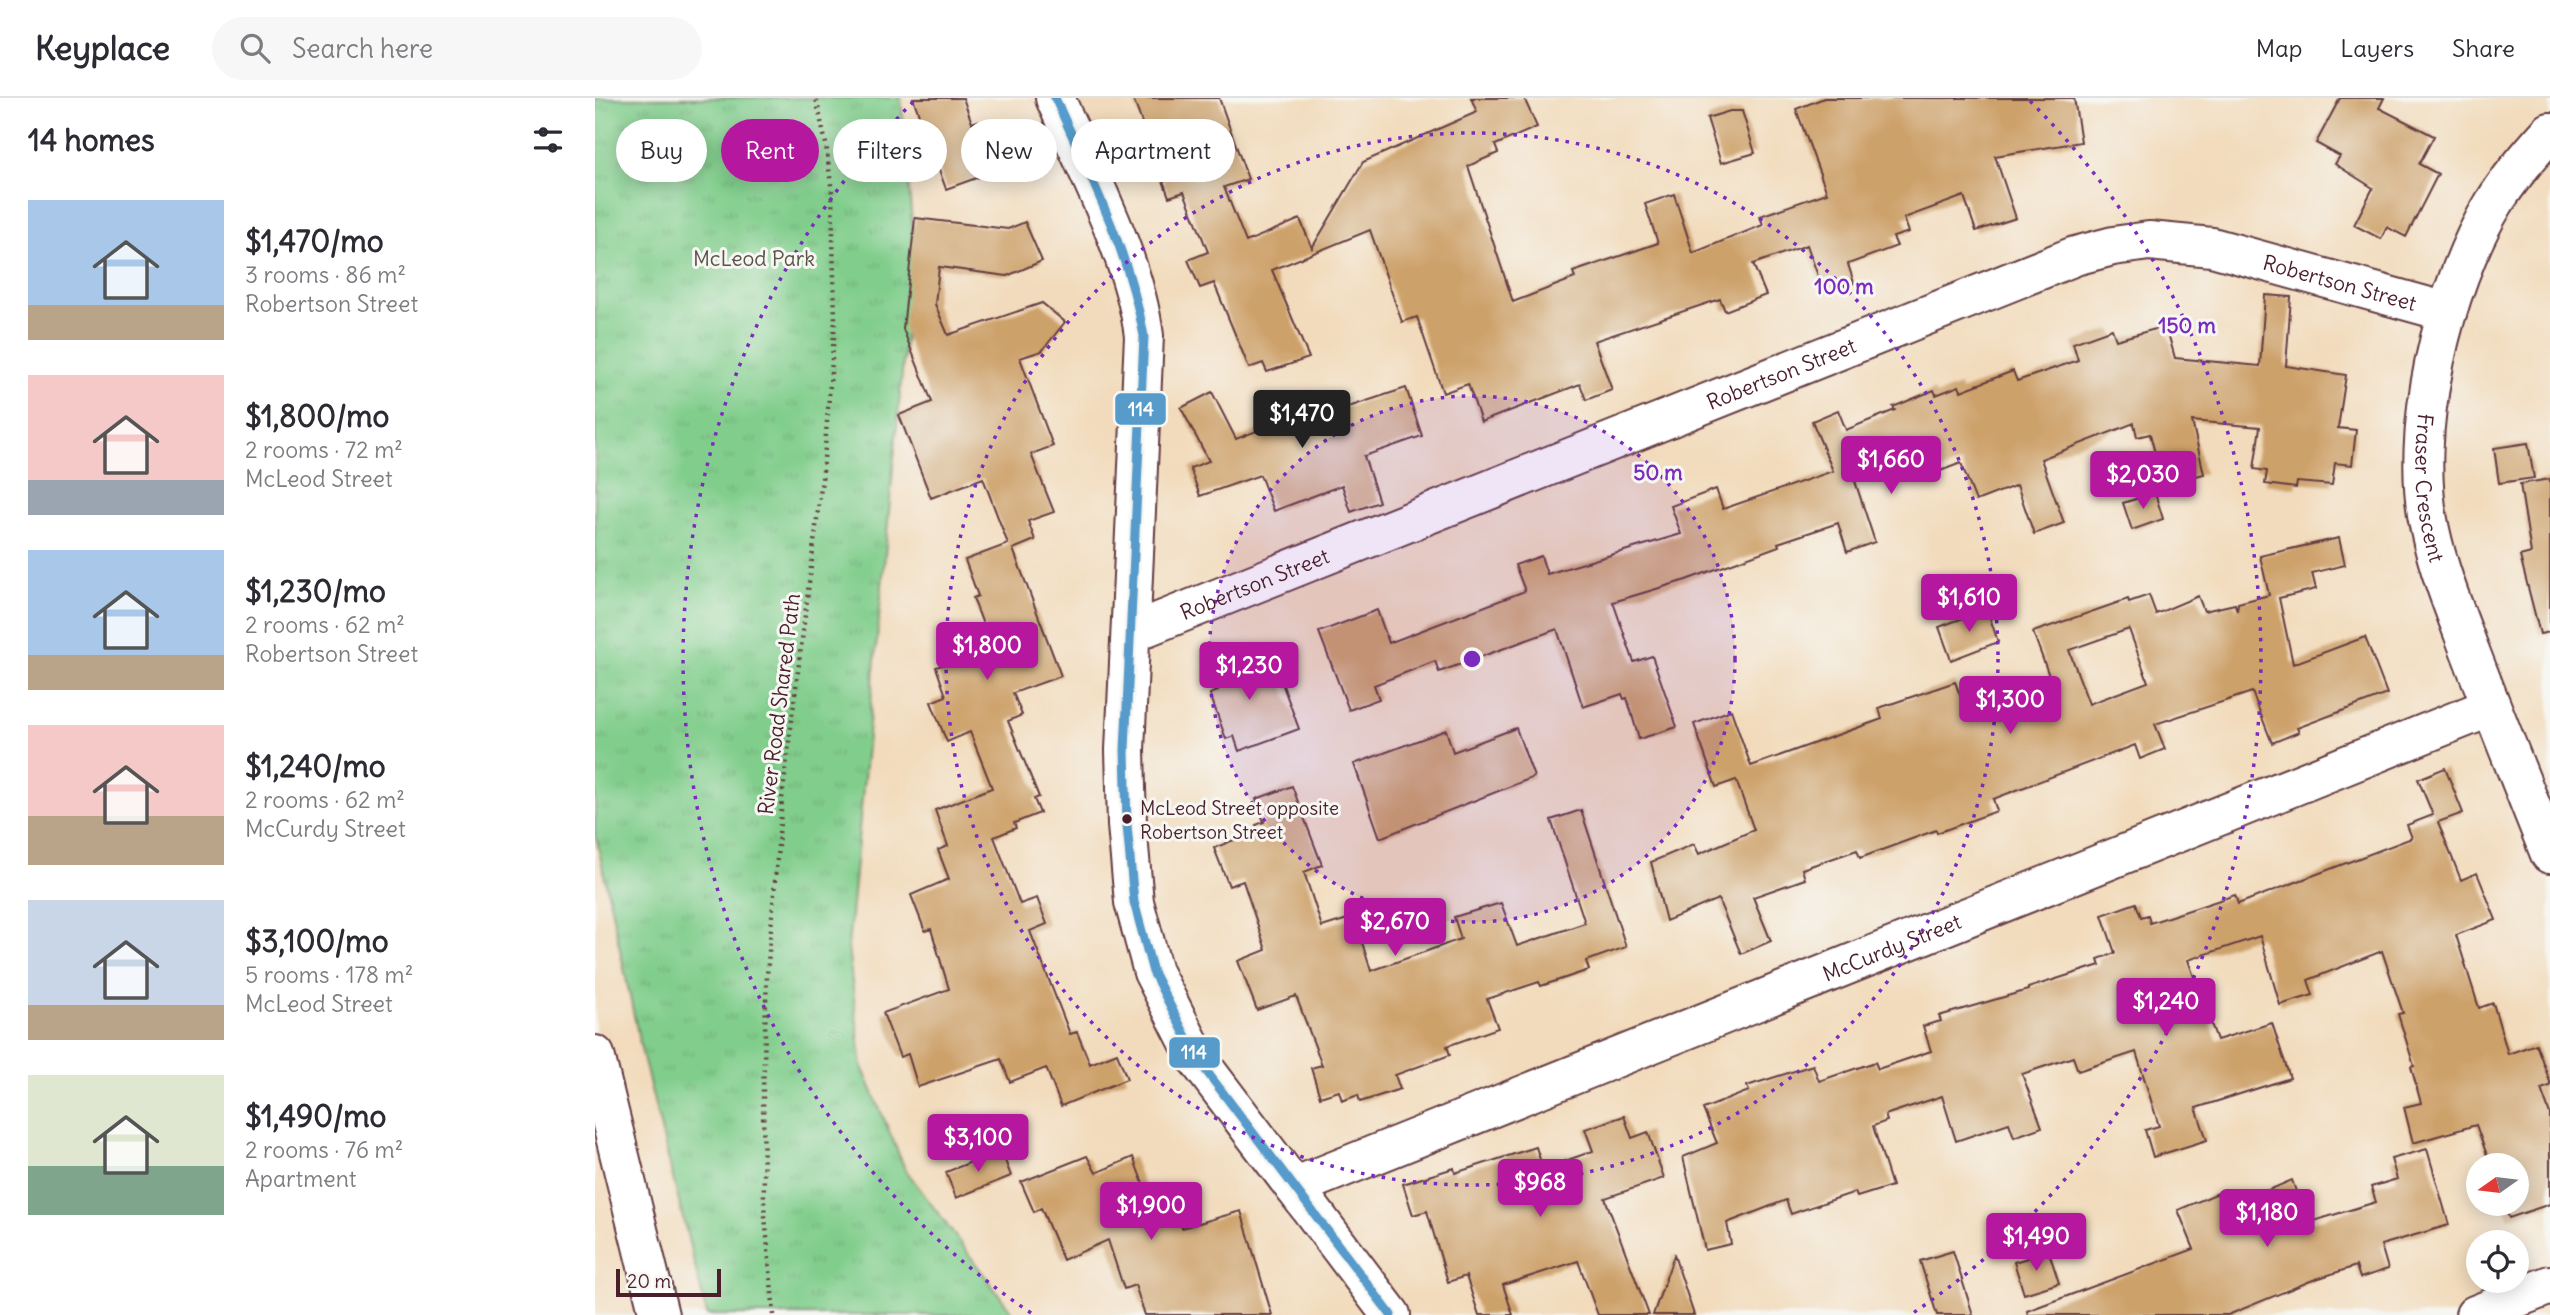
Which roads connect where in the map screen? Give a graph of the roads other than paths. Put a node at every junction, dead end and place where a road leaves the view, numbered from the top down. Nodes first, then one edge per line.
1 (1055, 98) edge
2 (2550, 132) edge
3 (2447, 312) junction
4 (1131, 633) junction
5 (2491, 707) junction
6 (2550, 854) edge
7 (595, 1055) edge
8 (1294, 1187) junction
9 (2550, 1285) edge
10 (659, 1315) edge
11 (1391, 1315) edge
12 (2475, 1315) edge

1 - 4 main road
2 - 3 main road, Fraser Crescent
3 - 4 main road, Robertson Street
3 - 5 main road, Fraser Crescent
4 - 8 main road
5 - 6 main road, Fraser Crescent
5 - 8 main road, McCurdy Street
7 - 10 main road
8 - 11 main road
9 - 12 main road

